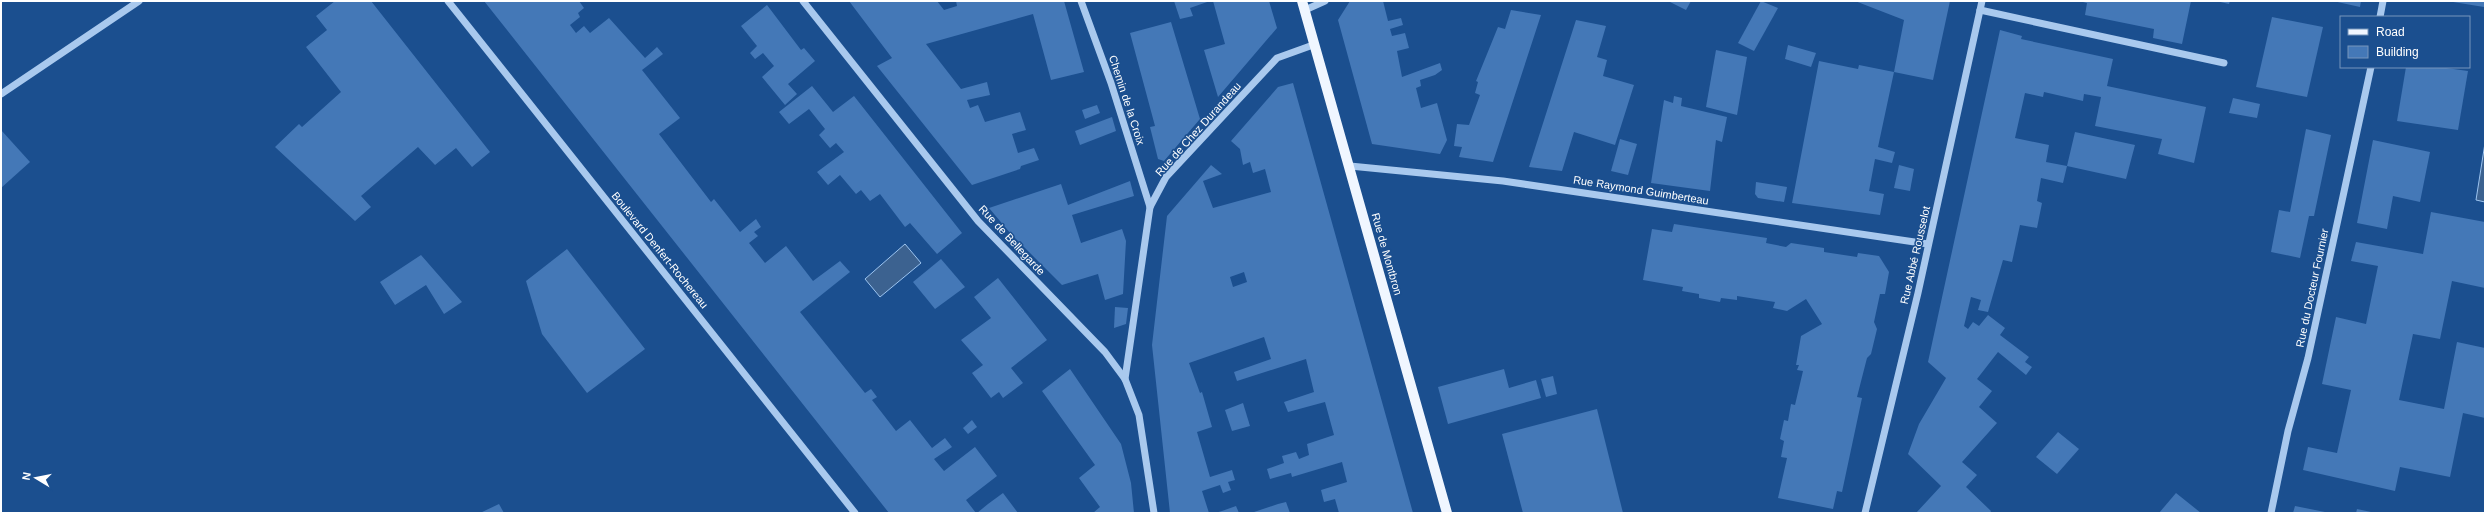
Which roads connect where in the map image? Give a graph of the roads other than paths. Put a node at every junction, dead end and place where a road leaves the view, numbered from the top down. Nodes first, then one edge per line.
1 (139, 1) edge
2 (448, 1) edge
3 (804, 1) edge
4 (1081, 1) edge
5 (1325, 1) edge
6 (1982, 1) edge
7 (2383, 1) edge
8 (1303, 6) edge
9 (1980, 10) junction
10 (2380, 16) edge
11 (1313, 45) junction
12 (2224, 63) dead end
13 (2371, 68) edge
14 (1, 94) edge
15 (1350, 166) junction
16 (1150, 207) junction
17 (1928, 244) junction
18 (1125, 379) junction
19 (855, 513) edge
20 (1154, 513) edge
21 (1447, 513) edge
22 (1865, 513) edge
23 (2270, 513) edge

1 - 14 street
2 - 19 street, Boulevard Denfert-Rochereau
3 - 18 street, Rue de Bellegarde
4 - 16 street, Chemin de la Croix
5 - 8 street
6 - 9 street, Rue Abbé Rousselot
7 - 10 street
8 - 11 main road, Rue de Montbron
9 - 12 street
9 - 17 street, Rue Abbé Rousselot
11 - 15 main road, Rue de Montbron
11 - 16 street, Rue de Chez Durandeau
13 - 23 street, Rue du Docteur Fournier
15 - 17 street, Rue Raymond Guimberteau
15 - 21 main road, Rue de Montbron
16 - 18 street, Rue de Chez Durandeau
17 - 22 street, Rue Abbé Rousselot
18 - 20 street, Rue de Bellegarde

